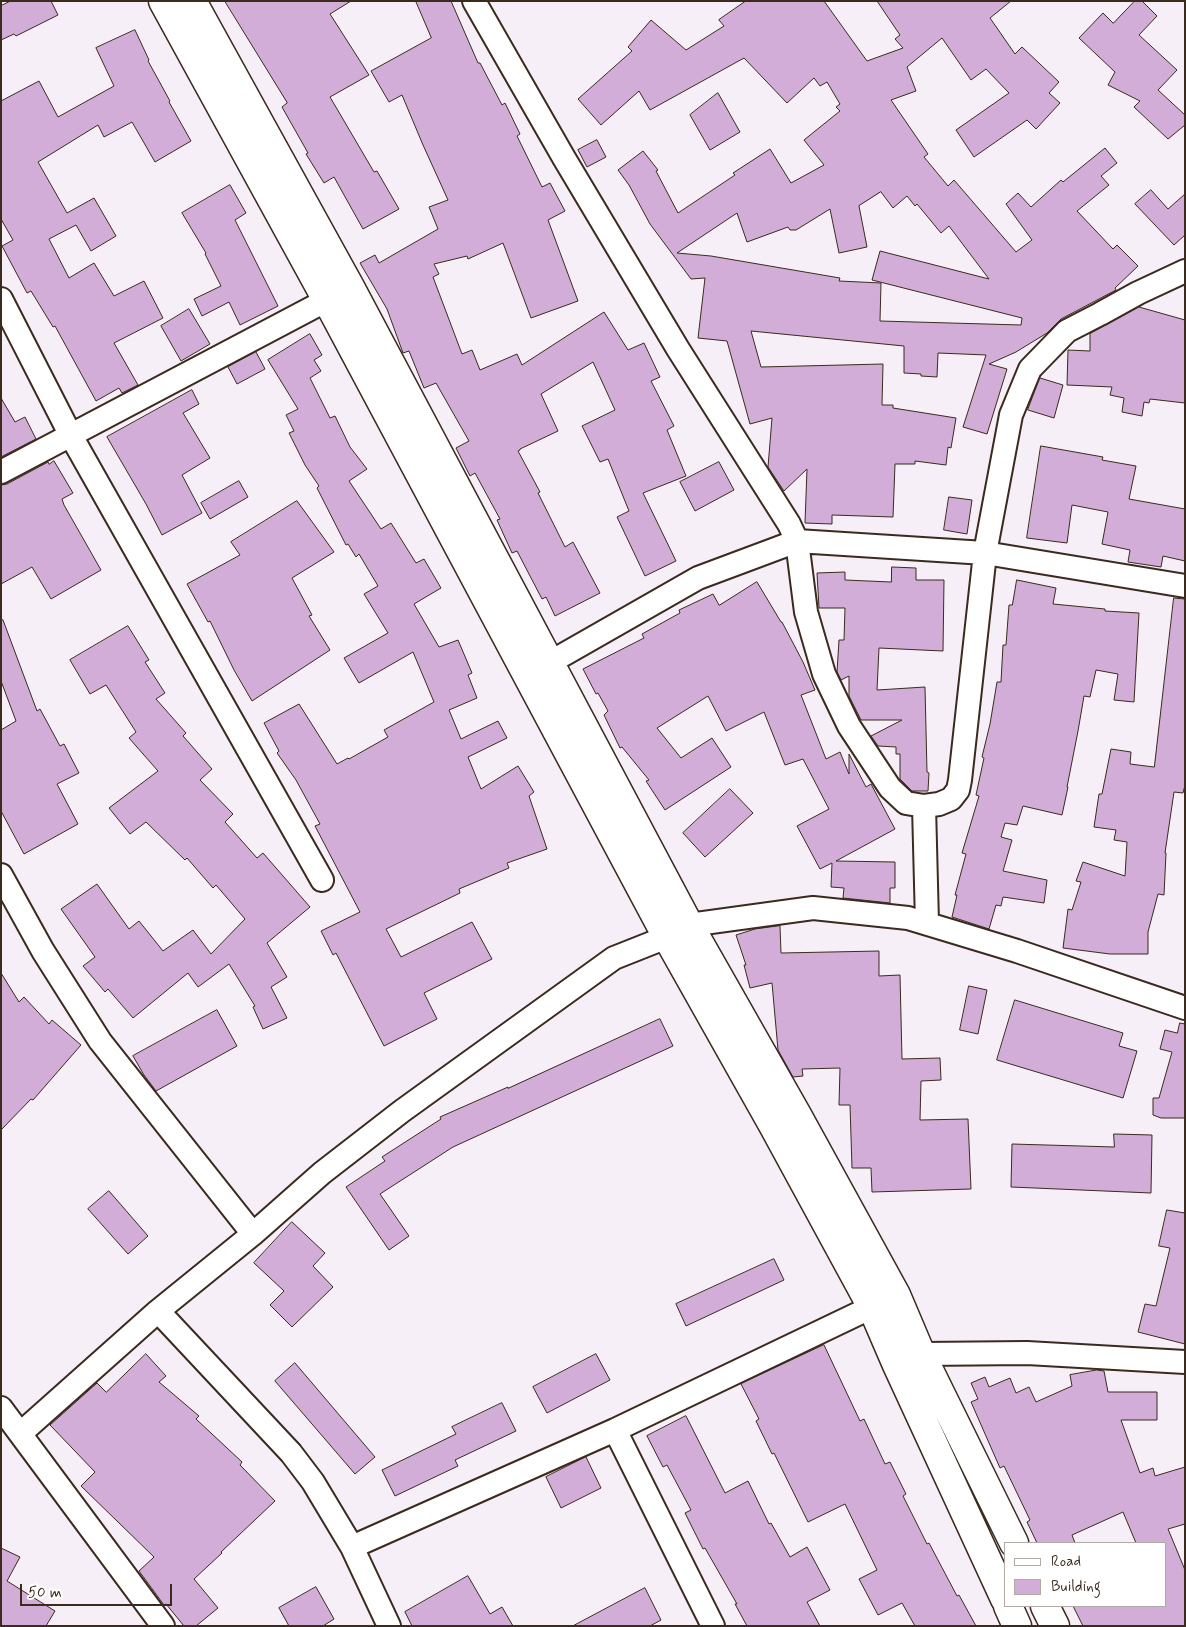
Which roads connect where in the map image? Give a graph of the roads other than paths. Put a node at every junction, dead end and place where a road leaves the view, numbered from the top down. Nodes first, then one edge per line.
1 (163, 1) edge
2 (192, 1) edge
3 (474, 1) edge
4 (1185, 271) edge
5 (1, 298) edge
6 (327, 300) junction
7 (70, 434) junction
8 (1, 472) edge
9 (797, 541) junction
10 (985, 553) junction
11 (1185, 586) edge
12 (549, 663) junction
13 (924, 806) junction
14 (1, 875) edge
15 (322, 880) dead end
16 (928, 923) junction
17 (678, 931) junction
18 (1185, 1008) edge
19 (253, 1234) junction
20 (872, 1307) junction
21 (158, 1311) junction
22 (921, 1354) junction
23 (1185, 1362) edge
24 (1, 1408) edge
25 (615, 1430) junction
26 (21, 1433) junction
27 (1014, 1542) edge
28 (352, 1547) junction
29 (1004, 1597) edge
30 (1008, 1607) edge
31 (1046, 1607) edge
32 (163, 1626) edge
33 (388, 1626) edge
34 (713, 1626) edge
35 (1017, 1626) edge
36 (1055, 1626) edge

1 - 6 main road
2 - 12 main road
3 - 9 street
4 - 10 street
5 - 7 street
6 - 7 street
6 - 17 main road
7 - 8 street
7 - 15 street
9 - 10 street
9 - 12 street
9 - 13 street
10 - 11 street
10 - 13 street
12 - 17 main road
13 - 16 street
14 - 19 street
16 - 17 street
16 - 18 street
17 - 19 street
17 - 20 main road
17 - 22 main road
19 - 21 street
20 - 25 street
20 - 29 main road
21 - 26 street
21 - 28 street
22 - 23 street
22 - 27 main road
24 - 26 street
25 - 28 street
25 - 34 street
26 - 32 street
28 - 33 street
30 - 35 main road
31 - 36 main road

